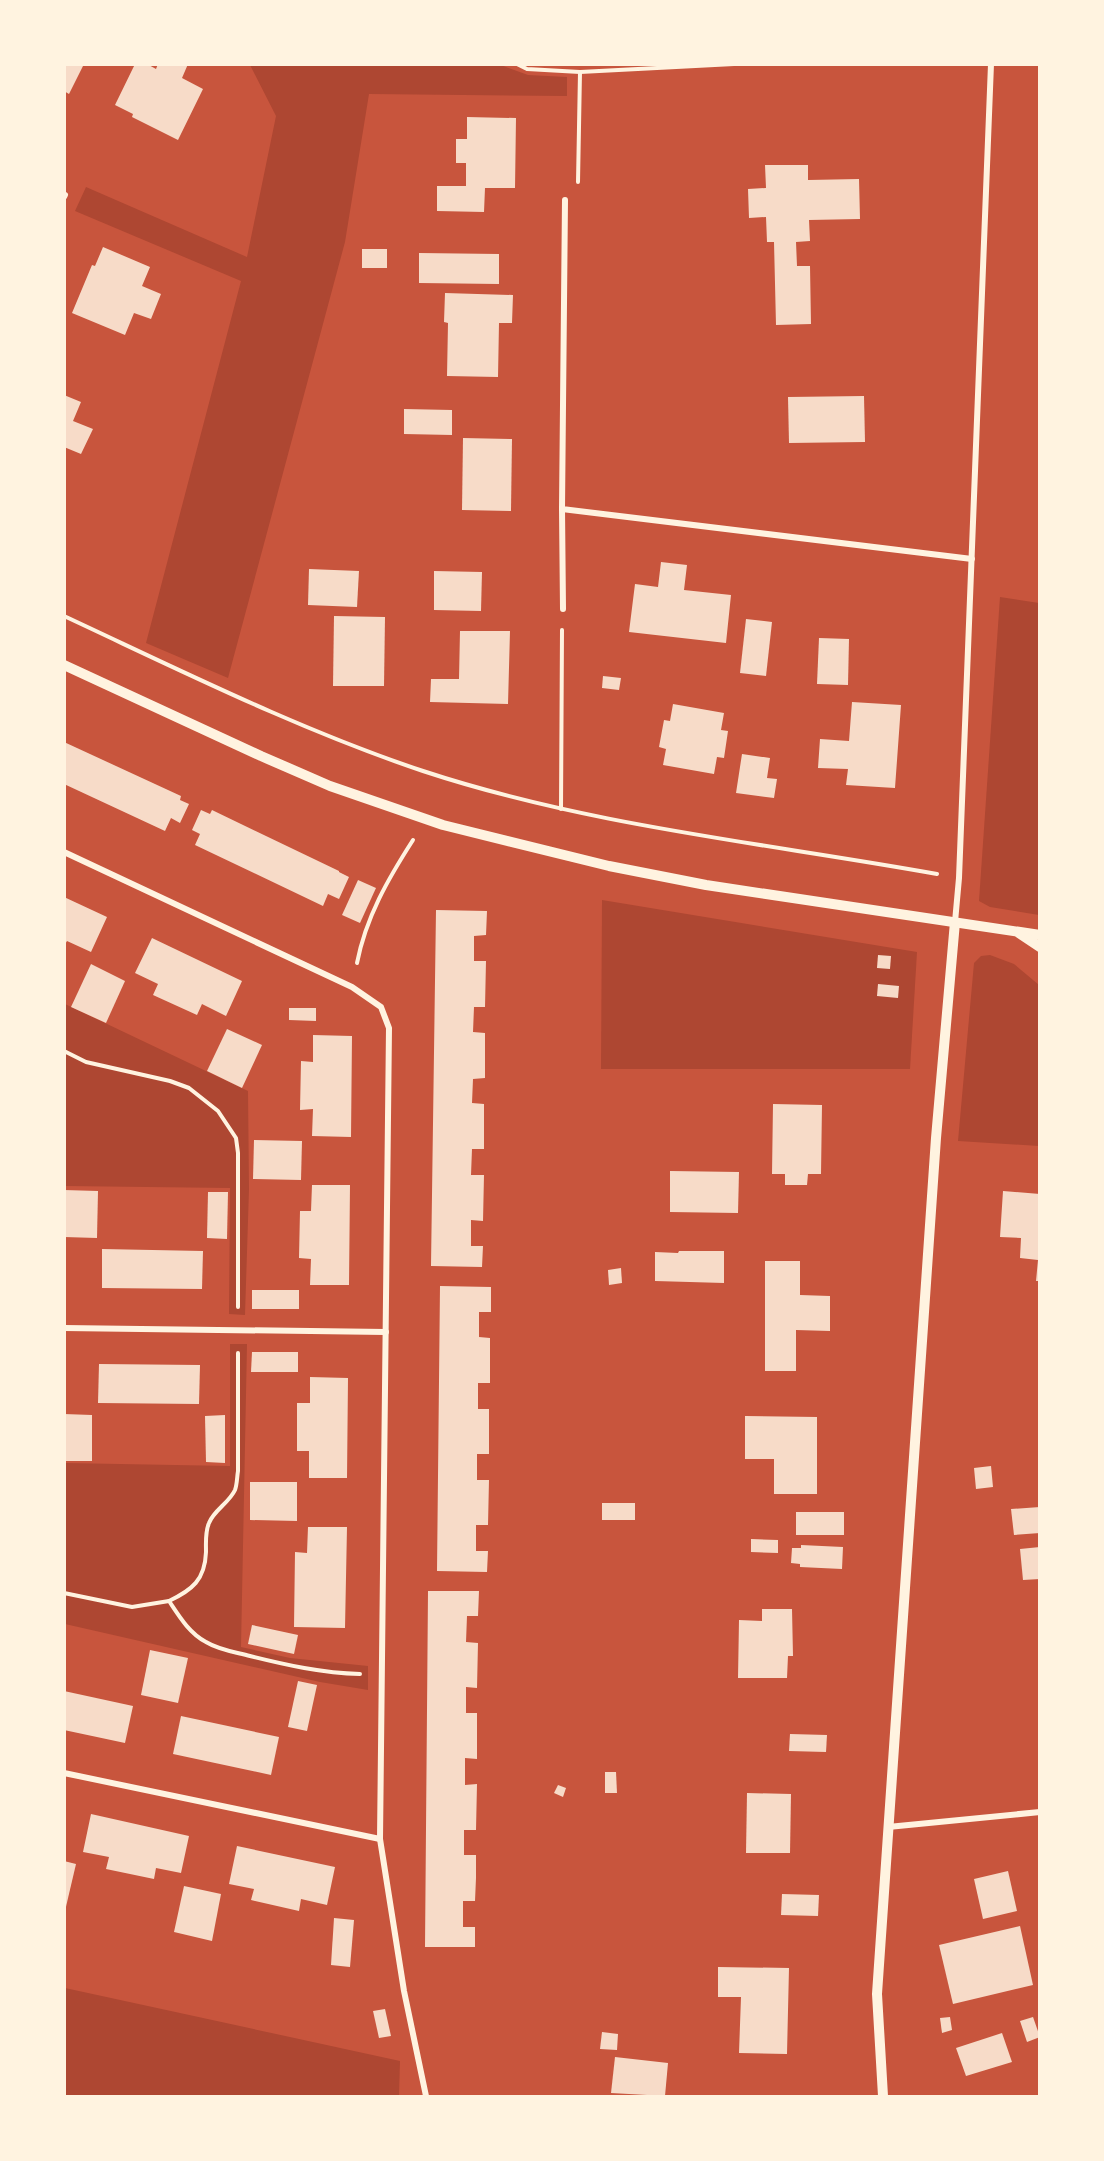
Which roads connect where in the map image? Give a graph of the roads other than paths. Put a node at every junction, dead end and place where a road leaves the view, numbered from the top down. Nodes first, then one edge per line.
1 (991, 64) edge
2 (565, 200) road end
3 (562, 509) junction
4 (972, 559) junction
5 (563, 609) road end
6 (64, 665) edge
7 (64, 852) edge
8 (955, 922) junction
9 (1016, 931) junction
10 (1040, 935) edge
11 (1040, 947) edge
12 (64, 1328) edge
13 (386, 1332) junction
14 (64, 1773) edge
15 (1040, 1812) edge
16 (888, 1827) junction
17 (380, 1839) junction
18 (426, 2097) edge
19 (883, 2097) edge

1 - 4 street
2 - 3 street
3 - 4 street
3 - 5 street
4 - 8 street
6 - 8 street
7 - 13 street
8 - 9 street
8 - 16 street
9 - 10 street
9 - 11 street
12 - 13 street
13 - 17 street
14 - 17 street
15 - 16 street
16 - 19 street
17 - 18 street

